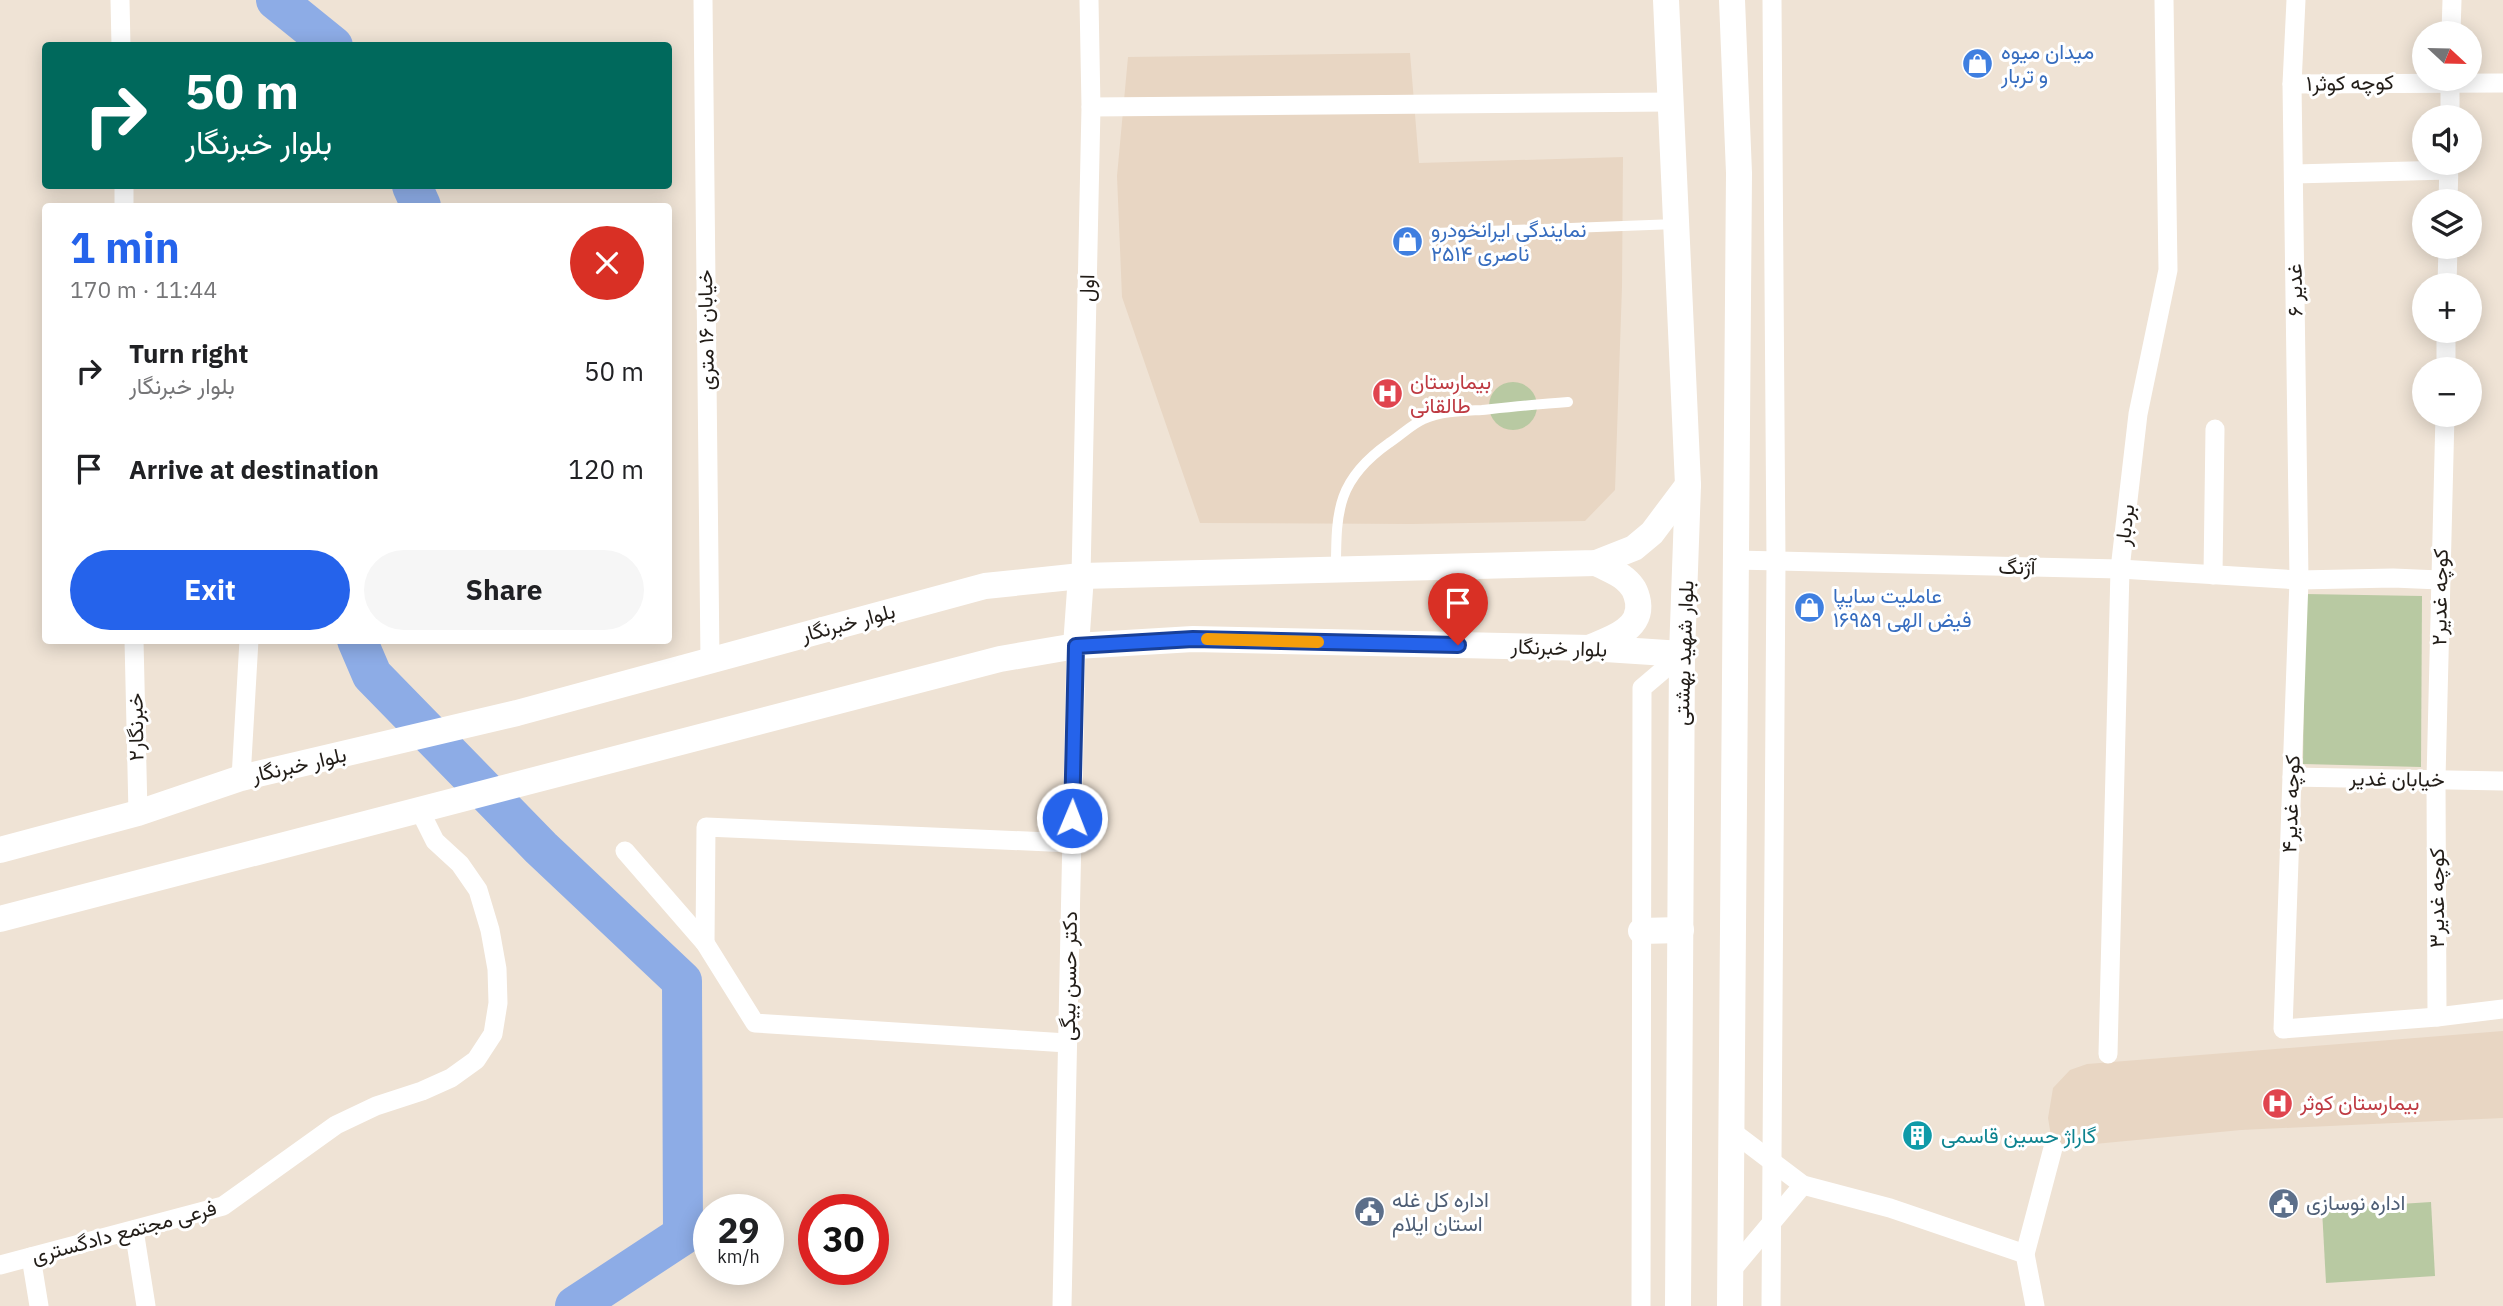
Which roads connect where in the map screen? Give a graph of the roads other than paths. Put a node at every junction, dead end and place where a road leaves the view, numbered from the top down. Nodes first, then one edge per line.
1 (120, 0) edge
2 (703, 0) edge
3 (1089, 0) edge
4 (1666, 0) edge
5 (1732, 0) edge
6 (1772, 0) edge
7 (2164, 0) edge
8 (2296, 0) edge
9 (2452, 0) edge
10 (2451, 21) edge
11 (121, 42) edge
12 (2412, 81) edge
13 (2482, 82) edge
14 (2503, 83) edge
15 (2292, 84) junction
16 (1670, 102) junction
17 (1091, 107) junction
18 (2412, 169) edge
19 (2294, 174) junction
20 (1676, 224) junction
21 (1434, 233) dead end
22 (1568, 402) dead end
23 (2445, 427) edge
24 (2215, 429) dead end
25 (1688, 485) junction
26 (1735, 560) junction
27 (1776, 561) junction
28 (1596, 563) junction
29 (1336, 569) junction
30 (2120, 569) junction
31 (2213, 575) junction
32 (1081, 576) junction
33 (2299, 580) junction
34 (2440, 580) junction
35 (134, 644) edge
36 (249, 644) edge
37 (1076, 646) junction
38 (1590, 648) junction
39 (1682, 654) junction
40 (710, 661) junction
41 (2292, 776) junction
42 (241, 778) junction
43 (2436, 779) junction
44 (2503, 781) edge
45 (420, 811) junction
46 (138, 813) junction
47 (1072, 843) junction
48 (0, 850) edge
49 (625, 851) dead end
50 (0, 919) edge
51 (1681, 930) junction
52 (1641, 931) junction
53 (705, 943) junction
54 (2503, 1009) edge
55 (2438, 1017) junction
56 (1067, 1044) junction
57 (2108, 1054) dead end
58 (1733, 1132) junction
59 (2053, 1148) dead end
60 (1772, 1161) junction
61 (1803, 1185) junction
62 (1772, 1221) junction
63 (134, 1230) junction
64 (2025, 1254) junction
65 (31, 1257) junction
66 (0, 1265) edge
67 (1731, 1270) junction
68 (39, 1306) edge
69 (146, 1306) edge
70 (1062, 1306) edge
71 (1641, 1306) edge
72 (1678, 1306) edge
73 (1730, 1306) edge
74 (1771, 1306) edge
75 (2035, 1306) edge

1 - 11 street
2 - 40 street, خیابان ۱۶ متری
3 - 17 street, اول
4 - 16 main road, بلوار شهید بهشتی
5 - 26 main road
6 - 27 street
7 - 30 street, بردبار
8 - 15 street, غدیر ۶
9 - 10 street
12 - 15 street, کوچه کوثر۱
13 - 14 street, کوچه کوثر۱
15 - 19 street, غدیر ۶
16 - 17 street
16 - 20 main road, بلوار شهید بهشتی
17 - 32 street, اول
18 - 19 street
19 - 33 street, غدیر ۶
20 - 21 lane
20 - 25 main road, بلوار شهید بهشتی
22 - 29 lane
23 - 34 street, کوچه غدیر۲
24 - 31 street
25 - 28 main road, بلوار خبرنگار
25 - 39 main road, بلوار شهید بهشتی
26 - 27 street, آژنگ
26 - 58 main road
27 - 30 street, آژنگ
27 - 60 street
28 - 29 main road, بلوار خبرنگار
28 - 38 main road
29 - 32 main road, بلوار خبرنگار
30 - 31 street, آژنگ
30 - 57 street, بردبار
31 - 33 street, آژنگ
32 - 37 main road
32 - 40 main road, بلوار خبرنگار
33 - 34 street, آژنگ
33 - 41 street, کوچه غدیر۴
34 - 43 street, کوچه غدیر۲
35 - 46 street, خبرنگار۲
36 - 42 street
37 - 38 main road, بلوار خبرنگار
37 - 45 main road, بلوار خبرنگار
37 - 47 street, دکتر حسن بیگی
38 - 39 main road, بلوار خبرنگار
39 - 51 main road, بلوار شهید بهشتی
39 - 52 street
40 - 42 main road, بلوار خبرنگار
41 - 43 street, خیابان غدیر
41 - 55 street, کوچه غدیر۴
42 - 46 main road, بلوار خبرنگار
43 - 44 street, خیابان غدیر
43 - 55 street, کوچه غدیر۳
45 - 50 main road, بلوار خبرنگار
45 - 63 street, فرعی مجتمع دادگستری
46 - 48 main road, بلوار خبرنگار
47 - 53 street
47 - 56 street, دکتر حسن بیگی
49 - 53 street
51 - 52 main road
51 - 72 main road, بلوار شهید بهشتی
52 - 71 street
53 - 56 street
54 - 55 street
56 - 70 street, دکتر حسن بیگی
58 - 60 street
58 - 67 main road
59 - 64 street
60 - 61 street
60 - 62 street
61 - 62 street
61 - 64 street
62 - 67 street
62 - 74 street
63 - 65 street, فرعی مجتمع دادگستری
63 - 69 street
64 - 75 street
65 - 66 street, فرعی مجتمع دادگستری
65 - 68 street
67 - 73 main road

